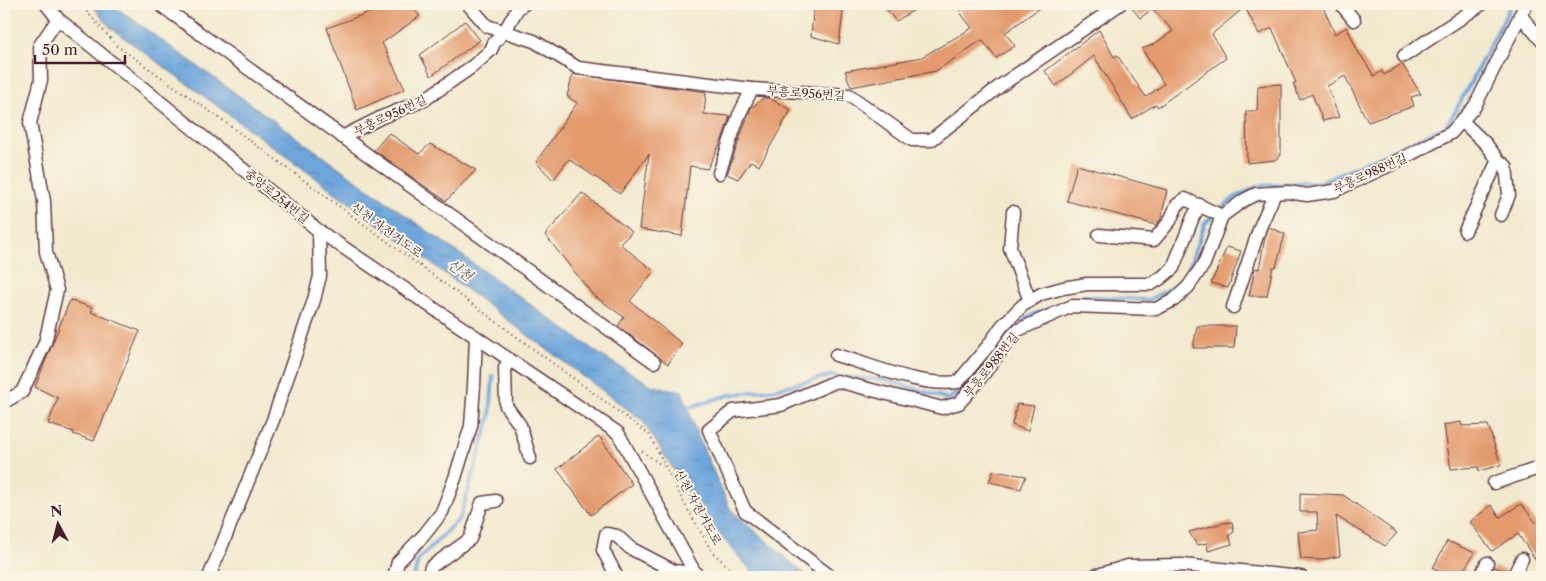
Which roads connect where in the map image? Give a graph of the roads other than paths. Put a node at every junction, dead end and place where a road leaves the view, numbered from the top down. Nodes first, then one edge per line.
1 (46, 4) edge
2 (159, 4) edge
3 (468, 4) edge
4 (524, 4) edge
5 (1120, 4) edge
6 (1341, 4) edge
7 (1482, 4) edge
8 (1523, 9) edge
9 (58, 19) junction
10 (1354, 20) dead end
11 (504, 32) junction
12 (1542, 41) edge
13 (1404, 56) dead end
14 (752, 88) junction
15 (1462, 121) junction
16 (342, 137) junction
17 (1498, 160) junction
18 (719, 173) dead end
19 (1275, 193) junction
20 (1200, 205) junction
21 (1012, 212) dead end
22 (1501, 215) dead end
23 (1222, 216) junction
24 (319, 231) junction
25 (1465, 231) dead end
26 (1098, 235) dead end
27 (1030, 301) junction
28 (1233, 307) dead end
29 (476, 337) junction
30 (836, 355) dead end
31 (509, 360) junction
32 (654, 362) dead end
33 (4, 402) edge
34 (530, 458) dead end
35 (1542, 467) edge
36 (1494, 483) dead end
37 (496, 501) dead end
38 (1522, 559) dead end
39 (1487, 562) dead end
40 (698, 575) edge
41 (209, 577) edge
42 (394, 577) edge
43 (428, 577) edge
44 (617, 577) edge
45 (831, 577) edge
46 (1091, 577) edge
47 (1301, 577) edge
48 (1480, 577) edge
49 (1513, 577) edge

1 - 9 street, 중앙로254번길
2 - 16 street
3 - 11 street
4 - 11 street, 부흥로956번길
5 - 14 street, 부흥로956번길
6 - 10 street
7 - 13 street
8 - 12 street
8 - 15 street, 부흥로988번길
9 - 24 street, 중앙로254번길
9 - 33 street
11 - 14 street, 부흥로956번길
11 - 16 street, 부흥로956번길
14 - 18 street
15 - 17 street
15 - 19 street, 부흥로988번길
16 - 32 street
17 - 22 street
17 - 25 street
19 - 23 street, 부흥로988번길
19 - 28 street
20 - 23 street
20 - 26 street
20 - 27 street
21 - 27 street
23 - 45 street, 부흥로988번길
24 - 29 street
24 - 41 street, 중앙로254번길
27 - 30 street
29 - 31 street
29 - 42 street
31 - 34 street
31 - 40 street
35 - 36 street
37 - 43 street
38 - 49 street
39 - 48 street
40 - 44 street
46 - 47 street

